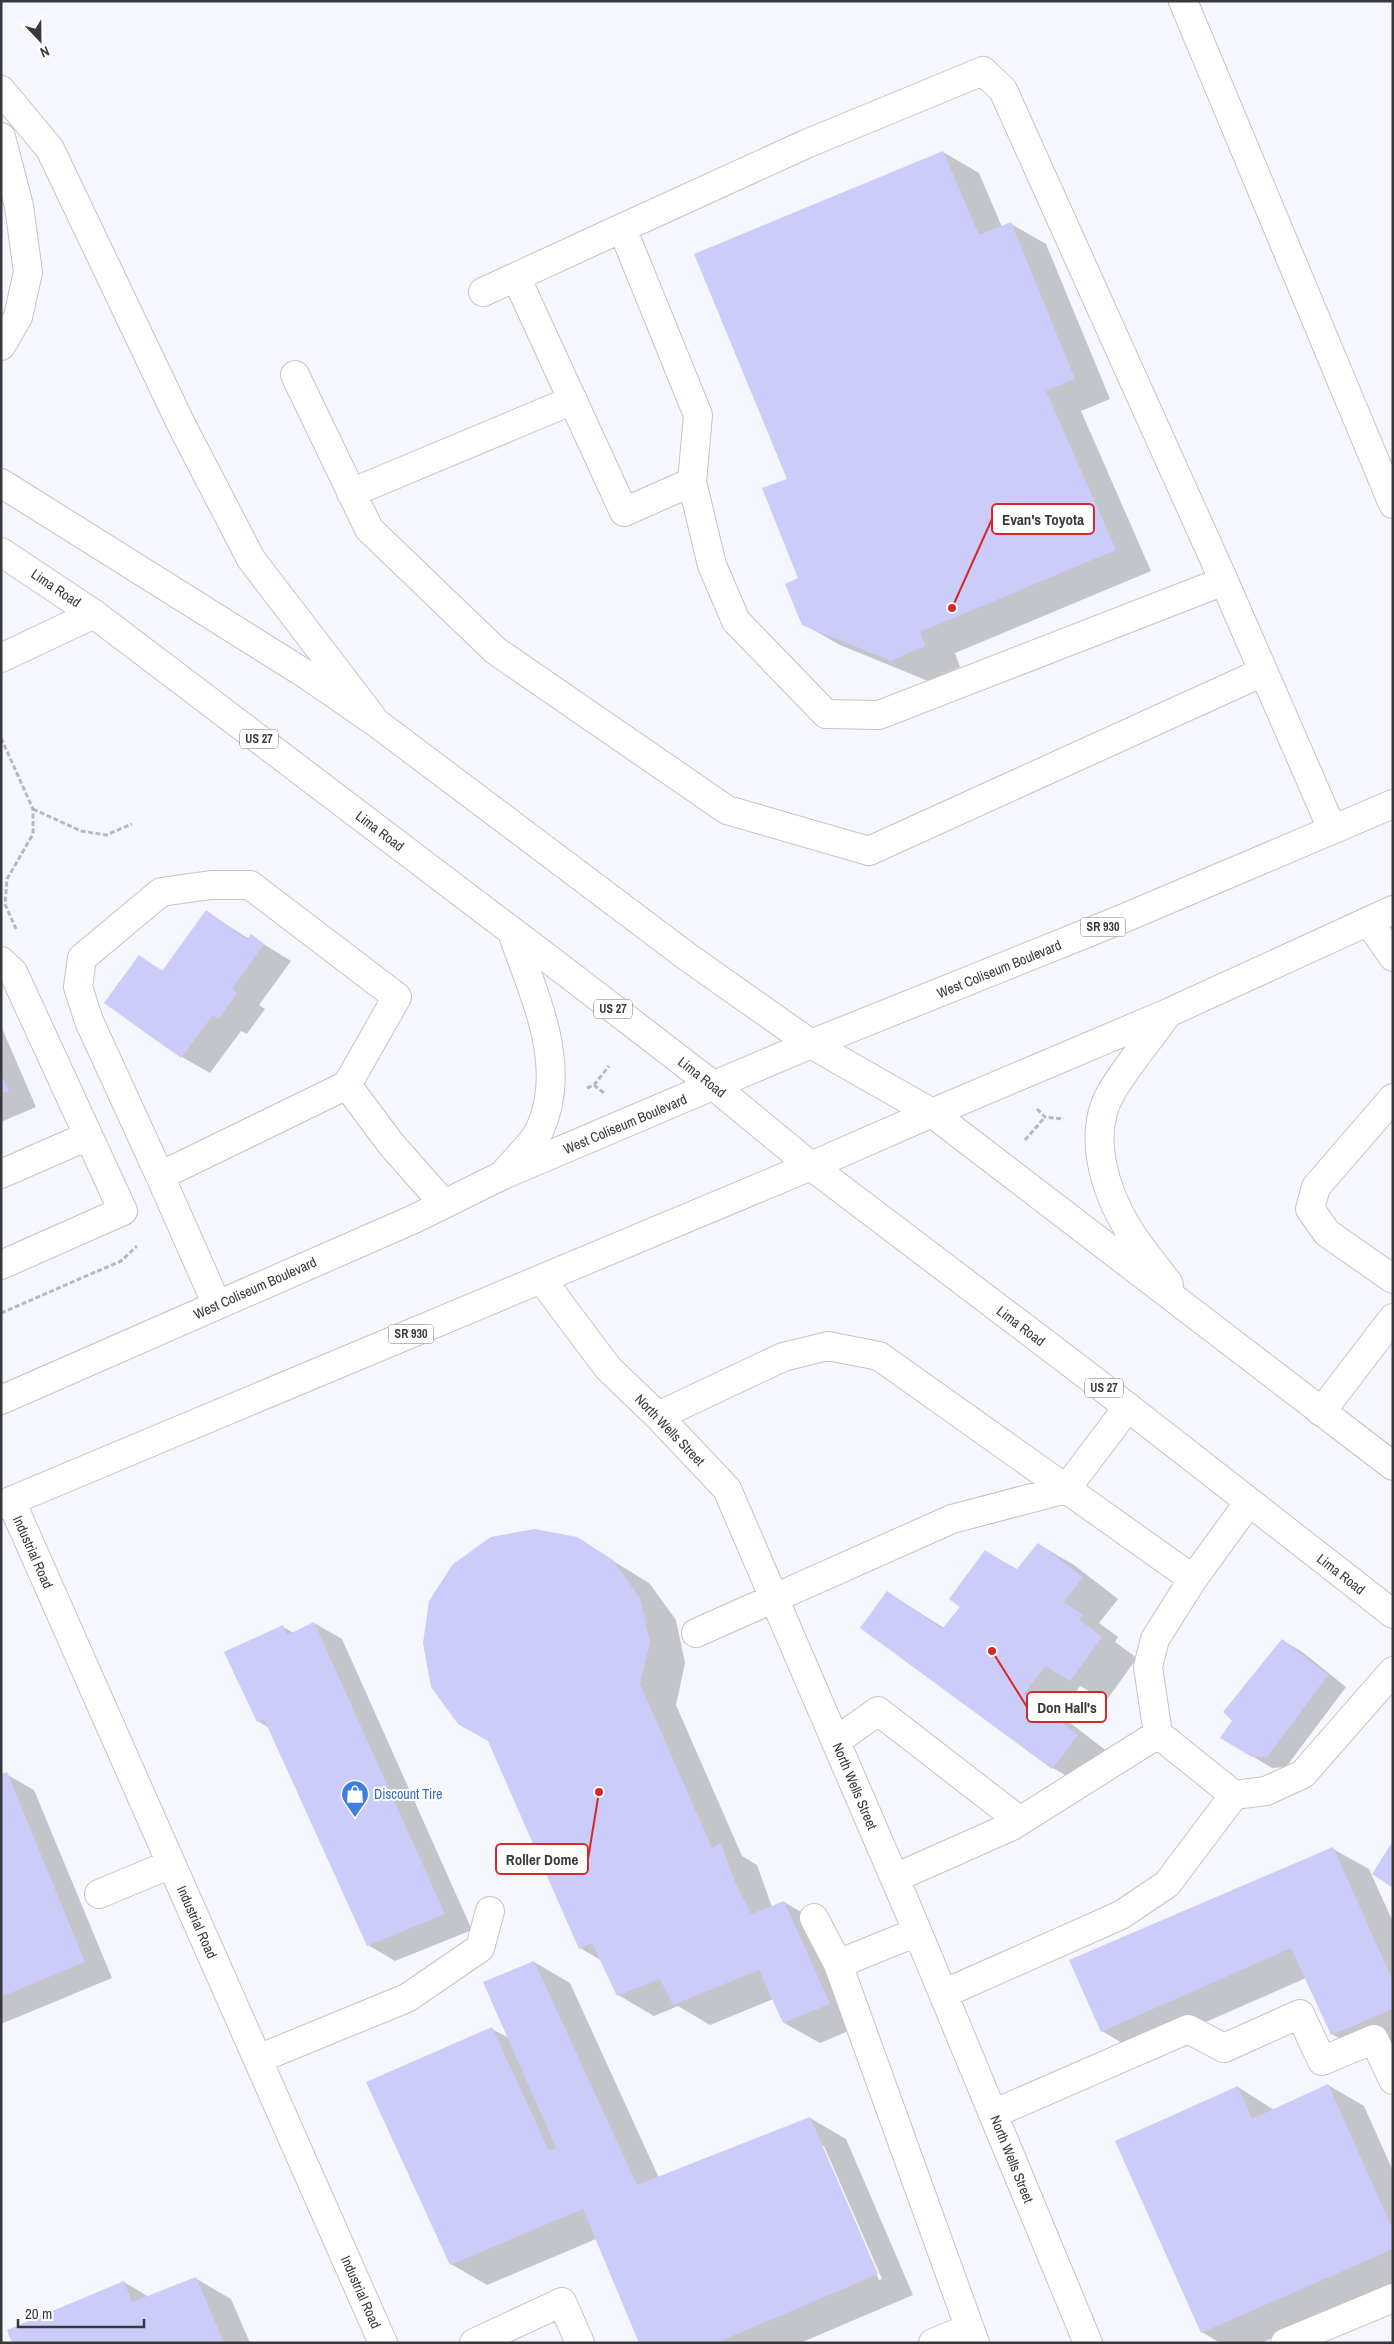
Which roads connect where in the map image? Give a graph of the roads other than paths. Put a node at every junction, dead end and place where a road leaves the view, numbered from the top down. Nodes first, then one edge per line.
1 (1183, 1) edge
2 (1, 90) edge
3 (1, 137) edge
4 (622, 228) junction
5 (516, 277) junction
6 (483, 292) dead end
7 (1, 346) edge
8 (295, 375) dead end
9 (572, 400) junction
10 (692, 482) junction
11 (1, 483) edge
12 (351, 493) junction
13 (1393, 504) edge
14 (1, 552) edge
15 (1224, 581) junction
16 (94, 614) junction
17 (1, 658) edge
18 (1263, 672) junction
19 (378, 724) junction
20 (1393, 804) edge
21 (1332, 830) junction
22 (1393, 910) edge
23 (1368, 921) junction
24 (512, 932) junction
25 (1393, 957) edge
26 (1, 960) edge
27 (1168, 1013) junction
28 (811, 1044) junction
29 (347, 1085) junction
30 (714, 1086) junction
31 (1393, 1098) edge
32 (932, 1113) junction
33 (88, 1136) junction
34 (812, 1166) junction
35 (1, 1174) edge
36 (503, 1175) junction
37 (160, 1176) junction
38 (444, 1204) junction
39 (1, 1265) edge
40 (1393, 1279) edge
41 (542, 1280) junction
42 (217, 1305) junction
43 (1190, 1312) junction
44 (1393, 1318) edge
45 (1, 1400) edge
46 (1128, 1407) junction
47 (1322, 1412) junction
48 (658, 1416) junction
49 (1393, 1466) edge
50 (1066, 1489) junction
51 (1249, 1502) junction
52 (6, 1503) edge
53 (1193, 1580) junction
54 (774, 1599) junction
55 (1393, 1614) edge
56 (696, 1634) dead end
57 (1393, 1671) edge
58 (1158, 1734) junction
59 (836, 1740) junction
60 (1234, 1795) junction
61 (1020, 1821) junction
62 (171, 1864) junction
63 (895, 1878) junction
64 (99, 1894) dead end
65 (490, 1910) dead end
66 (814, 1918) dead end
67 (918, 1932) junction
68 (838, 1964) junction
69 (943, 1994) junction
70 (258, 2059) junction
71 (1393, 2080) edge
72 (993, 2114) junction
73 (1393, 2298) edge
74 (972, 2335) edge
75 (383, 2343) edge
76 (474, 2343) edge
77 (580, 2343) edge
78 (933, 2343) edge
79 (1088, 2343) edge
80 (1285, 2343) edge

1 - 13 main road
2 - 19 main road
3 - 7 main road
4 - 5 main road
4 - 10 main road
4 - 15 main road
5 - 6 main road
5 - 9 main road
8 - 12 main road
9 - 10 main road
9 - 12 main road
10 - 15 main road
11 - 19 main road
12 - 18 main road
14 - 16 main road, Lima Road / US 27
15 - 18 main road
16 - 17 main road
16 - 24 main road, Lima Road / US 27
18 - 21 main road
19 - 28 main road
20 - 21 main road, West Coliseum Boulevard / SR 930
21 - 28 main road, West Coliseum Boulevard / SR 930
22 - 23 main road, SR 930
23 - 25 main road
23 - 27 main road, SR 930
24 - 30 main road, Lima Road / US 27
24 - 36 main road
26 - 33 main road
27 - 32 main road, SR 930
27 - 43 main road
28 - 30 main road, West Coliseum Boulevard / SR 930
28 - 32 main road
29 - 37 main road
29 - 37 main road
29 - 38 main road
30 - 34 main road, Lima Road / US 27
30 - 36 main road, West Coliseum Boulevard / SR 930
31 - 40 main road
32 - 34 main road, SR 930
32 - 43 main road
33 - 35 main road
33 - 39 main road
34 - 41 main road, SR 930
34 - 46 main road, Lima Road / US 27
36 - 38 main road, West Coliseum Boulevard / SR 930
37 - 42 main road
38 - 42 main road, West Coliseum Boulevard / SR 930
41 - 48 main road, North Wells Street
41 - 52 main road, SR 930
42 - 45 main road, West Coliseum Boulevard / SR 930
43 - 47 main road
44 - 47 main road
46 - 50 main road
46 - 51 main road, Lima Road / US 27
47 - 49 main road
48 - 50 main road
48 - 54 main road, North Wells Street
50 - 53 main road
50 - 54 main road
51 - 53 main road
51 - 55 main road, Lima Road / US 27
52 - 62 main road, Industrial Road
53 - 58 main road
54 - 56 main road
54 - 59 main road, North Wells Street
57 - 60 main road
58 - 60 main road
58 - 61 main road
59 - 61 main road
59 - 63 main road, North Wells Street
60 - 69 main road
61 - 63 main road
62 - 64 main road
62 - 70 main road, Industrial Road
63 - 67 main road, North Wells Street
65 - 70 main road
66 - 68 main road
67 - 68 main road
67 - 69 main road, North Wells Street
68 - 74 main road
69 - 72 main road, North Wells Street
70 - 75 main road, Industrial Road
71 - 72 main road
72 - 79 main road, North Wells Street
73 - 80 main road
74 - 78 main road
76 - 77 main road

